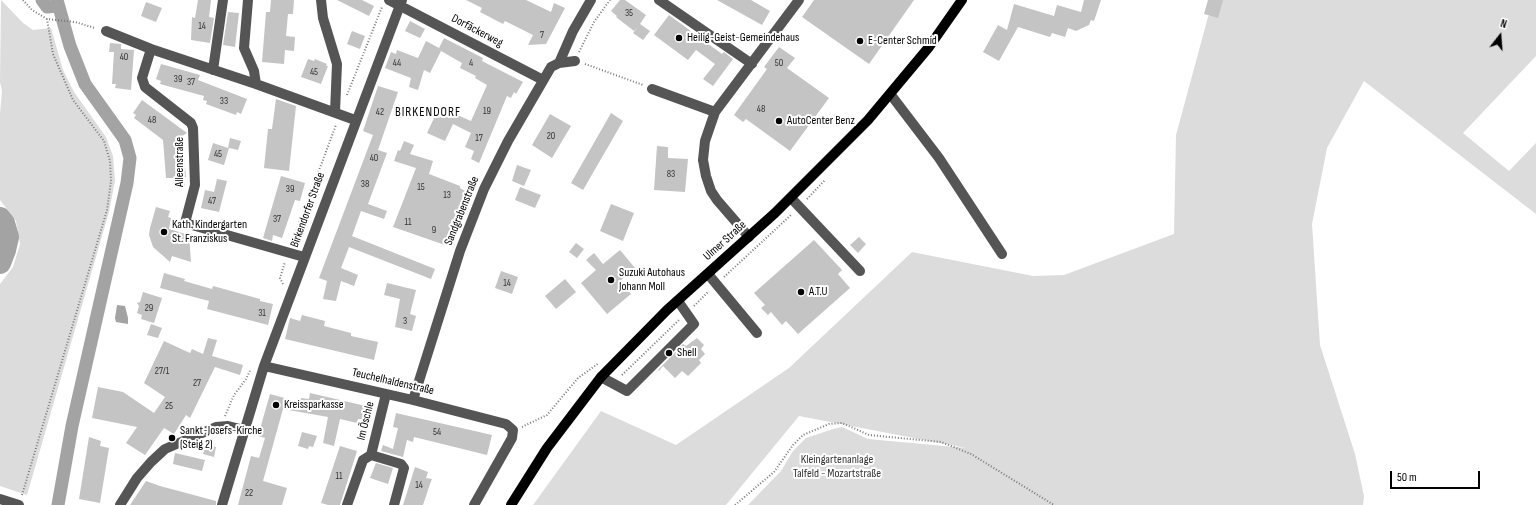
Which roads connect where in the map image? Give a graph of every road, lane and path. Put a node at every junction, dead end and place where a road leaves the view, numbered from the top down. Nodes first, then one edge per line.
1 (23, 0) edge
2 (223, 0) edge
3 (248, 0) edge
4 (321, 0) edge
5 (385, 0) edge
6 (389, 0) edge
7 (591, 0) edge
8 (610, 0) edge
9 (659, 0) edge
10 (799, 0) edge
11 (962, 0) edge
12 (401, 2) edge
13 (48, 20) junction
14 (106, 31) joint
15 (151, 49) junction
16 (575, 61) junction
17 (559, 63) junction
18 (752, 64) junction
19 (213, 70) junction
20 (543, 80) junction
21 (256, 84) junction
22 (652, 89) joint
23 (891, 95) junction
24 (715, 112) junction
25 (338, 113) junction
26 (356, 120) junction
27 (791, 198) junction
28 (800, 207) junction
29 (749, 237) junction
30 (288, 252) junction
31 (1002, 254) dead end
32 (304, 257) junction
33 (860, 272) dead end
34 (708, 274) junction
35 (717, 284) junction
36 (283, 285) dead end
37 (678, 301) junction
38 (686, 313) junction
39 (758, 333) dead end
40 (264, 366) junction
41 (601, 377) junction
42 (246, 379) dead end
43 (613, 384) junction
44 (386, 394) junction
45 (413, 400) junction
46 (221, 426) junction
47 (244, 430) junction
48 (371, 455) junction
49 (0, 499) edge
50 (19, 505) edge
51 (120, 505) edge
52 (222, 505) edge
53 (347, 505) edge
54 (394, 505) edge
55 (474, 505) edge
56 (511, 505) edge
57 (735, 505) edge
58 (1054, 505) edge

1 - 13 path
2 - 19 street
3 - 21 street
4 - 25 street
5 - 25 path
6 - 12 street, Dorfäckerweg
7 - 17 street
8 - 16 path
9 - 18 street
10 - 18 street
11 - 23 main road, Ulmer Straße
12 - 20 street, Dorfäckerweg
12 - 26 street, Birkendorfer Straße
13 - 14 path
13 - 50 path
14 - 15 street
15 - 19 street
15 - 30 street, Alleenstraße
16 - 17 street
16 - 22 path
17 - 20 street, Sandgrabenstraße
18 - 24 street
19 - 21 street
20 - 45 street, Sandgrabenstraße
21 - 25 street
22 - 24 street
23 - 27 main road, Ulmer Straße
23 - 31 street
24 - 29 street
25 - 26 street
25 - 30 path
26 - 32 street, Birkendorfer Straße
27 - 28 street
27 - 29 main road, Ulmer Straße
28 - 33 street
28 - 35 path
29 - 34 main road, Ulmer Straße
30 - 32 street, Alleenstraße
30 - 36 path
32 - 40 street, Birkendorfer Straße
34 - 35 street
34 - 37 main road, Ulmer Straße
35 - 38 path
35 - 39 street
37 - 38 street
37 - 41 main road, Ulmer Straße
38 - 43 path
38 - 43 street
40 - 44 street, Teuchelhaldenstraße
40 - 47 street, Birkendorfer Straße
41 - 43 street
41 - 56 main road, Ulmer Straße
42 - 46 path
44 - 45 street, Teuchelhaldenstraße
44 - 48 street, Im Öschle
45 - 55 street, Teuchelhaldenstraße
46 - 47 street
46 - 51 street
47 - 52 street, Birkendorfer Straße
48 - 53 street, Im Öschle
48 - 54 street, Im Öschle
49 - 50 street
57 - 58 path

